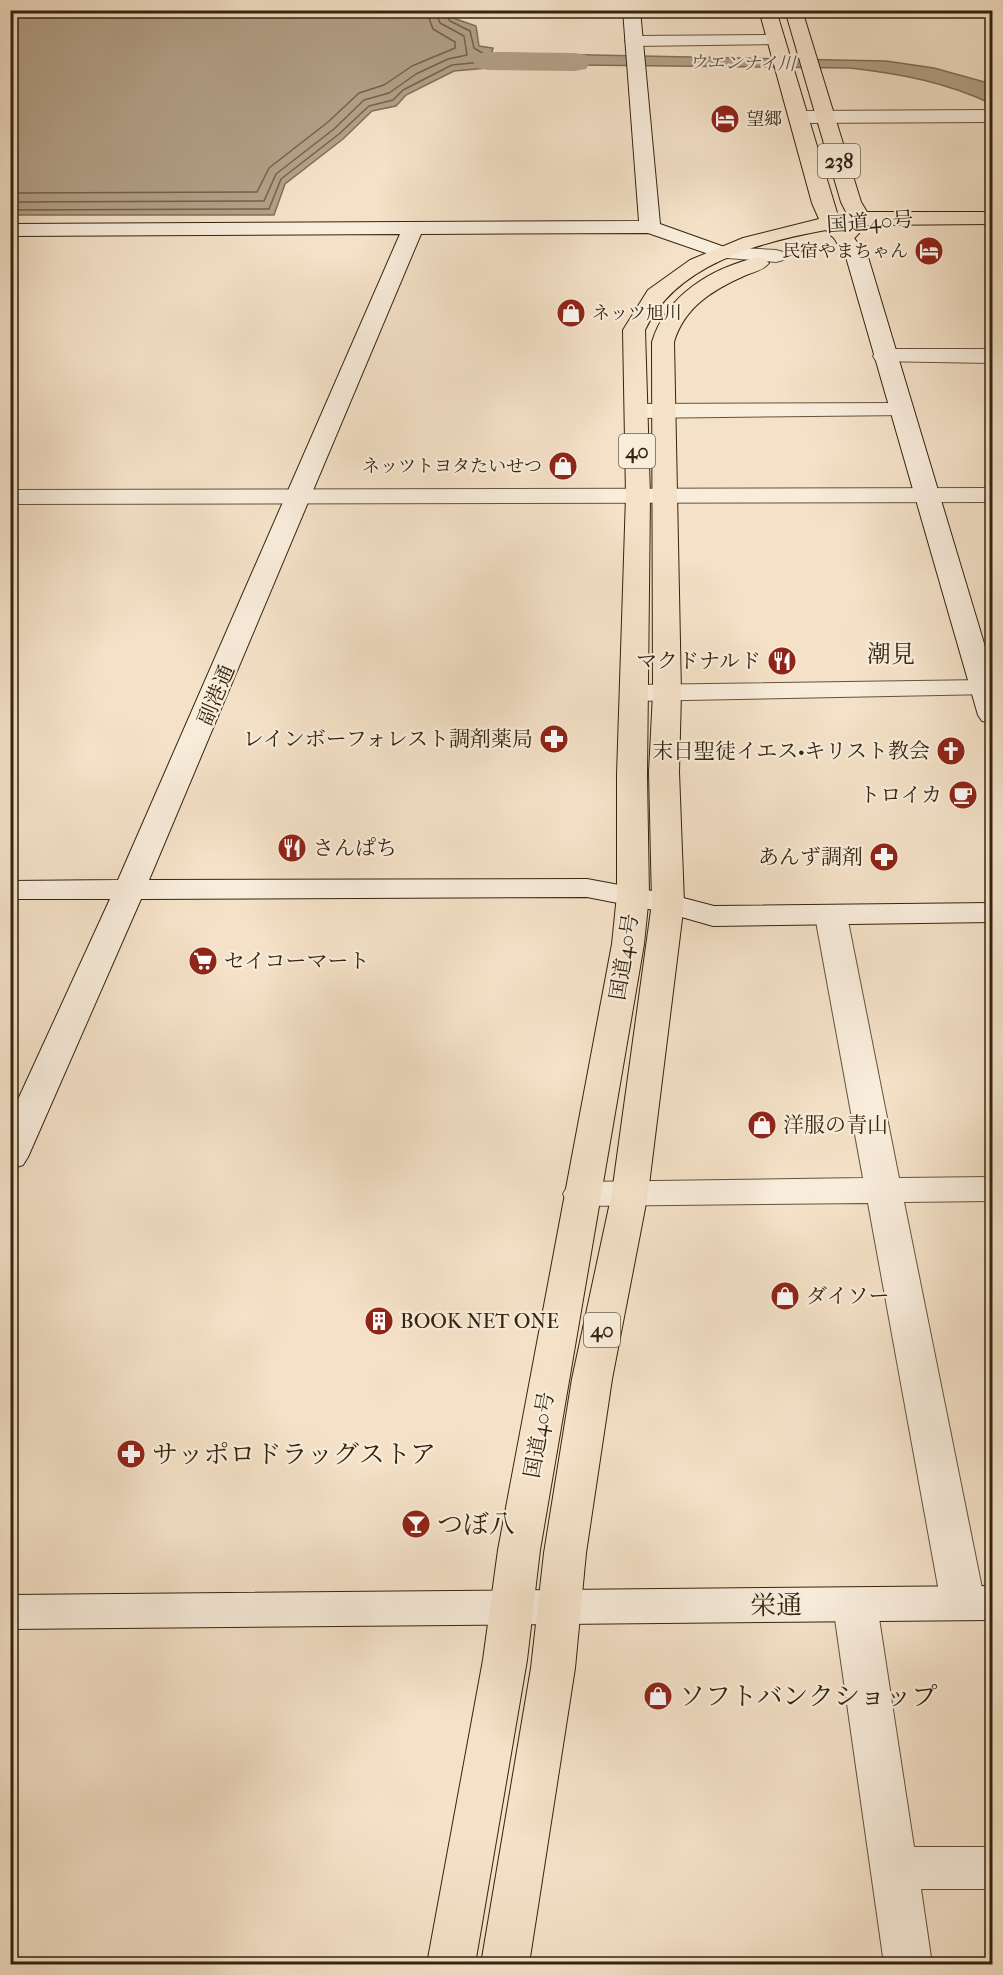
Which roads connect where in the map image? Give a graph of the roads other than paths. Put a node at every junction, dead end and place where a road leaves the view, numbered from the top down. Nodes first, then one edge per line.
1 (631, 10) edge
2 (767, 10) edge
3 (793, 10) edge
4 (635, 43) junction
5 (777, 44) junction
6 (986, 116) edge
7 (798, 117) junction
8 (827, 117) junction
9 (993, 218) edge
10 (860, 219) junction
11 (650, 227) junction
12 (413, 229) junction
13 (10, 230) edge
14 (837, 230) junction
15 (993, 232) edge
16 (723, 253) junction
17 (776, 256) junction
18 (741, 269) junction
19 (884, 356) junction
20 (993, 356) edge
21 (901, 410) junction
22 (637, 411) junction
23 (663, 411) junction
24 (926, 495) junction
25 (993, 495) edge
26 (638, 496) junction
27 (10, 497) edge
28 (302, 497) junction
29 (665, 497) junction
30 (986, 683) edge
31 (650, 693) junction
32 (993, 715) edge
33 (10, 890) edge
34 (131, 890) junction
35 (651, 899) junction
36 (993, 913) edge
37 (831, 916) junction
38 (10, 1158) edge
39 (993, 1189) edge
40 (882, 1190) junction
41 (630, 1193) junction
42 (581, 1194) junction
43 (978, 1603) edge
44 (855, 1605) junction
45 (560, 1608) junction
46 (511, 1609) junction
47 (10, 1612) edge
48 (894, 1868) junction
49 (993, 1868) edge
50 (451, 1965) edge
51 (505, 1965) edge
52 (908, 1965) edge

1 - 4 street
2 - 5 highway, 238
3 - 8 highway, 238
4 - 5 street
4 - 11 street
5 - 7 highway, 238
6 - 8 street
7 - 8 street
7 - 14 highway, 238
8 - 10 highway, 238
9 - 10 highway, 国道40号 / 40
10 - 14 highway, 国道40号 / 40
11 - 12 street
11 - 16 street
12 - 13 street
12 - 28 street, 副港通
14 - 15 highway, 国道40号 / 40
14 - 16 highway, 国道40号 / 40
14 - 17 highway, 国道40号 / 40
14 - 19 street
16 - 17 street
16 - 18 street
16 - 22 highway, 国道40号 / 40
17 - 18 highway, 国道40号 / 40
18 - 23 highway, 国道40号 / 40
19 - 20 street
19 - 21 street
21 - 23 street
21 - 24 street
22 - 23 street
22 - 26 highway, 国道40号 / 40
23 - 29 highway, 国道40号 / 40
24 - 25 street
24 - 29 street
24 - 30 street
26 - 28 street
26 - 29 street
26 - 31 highway, 国道40号 / 40
27 - 28 street
28 - 34 street, 副港通
29 - 31 highway, 国道40号 / 40
30 - 31 street
30 - 32 street
31 - 35 highway, 国道40号 / 40
33 - 34 street
34 - 35 street
34 - 38 street, 副港通
35 - 37 street
35 - 41 highway, 国道40号 / 40
35 - 42 highway, 国道40号 / 40
36 - 37 street
37 - 40 street
39 - 40 street
40 - 41 street
40 - 43 street
41 - 42 street
41 - 45 highway, 国道40号 / 40
42 - 46 highway, 国道40号 / 40
43 - 44 street, 栄通
44 - 45 street, 栄通
44 - 48 street
45 - 46 street, 栄通
45 - 51 highway, 国道40号 / 40
46 - 47 street, 栄通
46 - 50 highway, 国道40号 / 40
48 - 49 street
48 - 52 street

